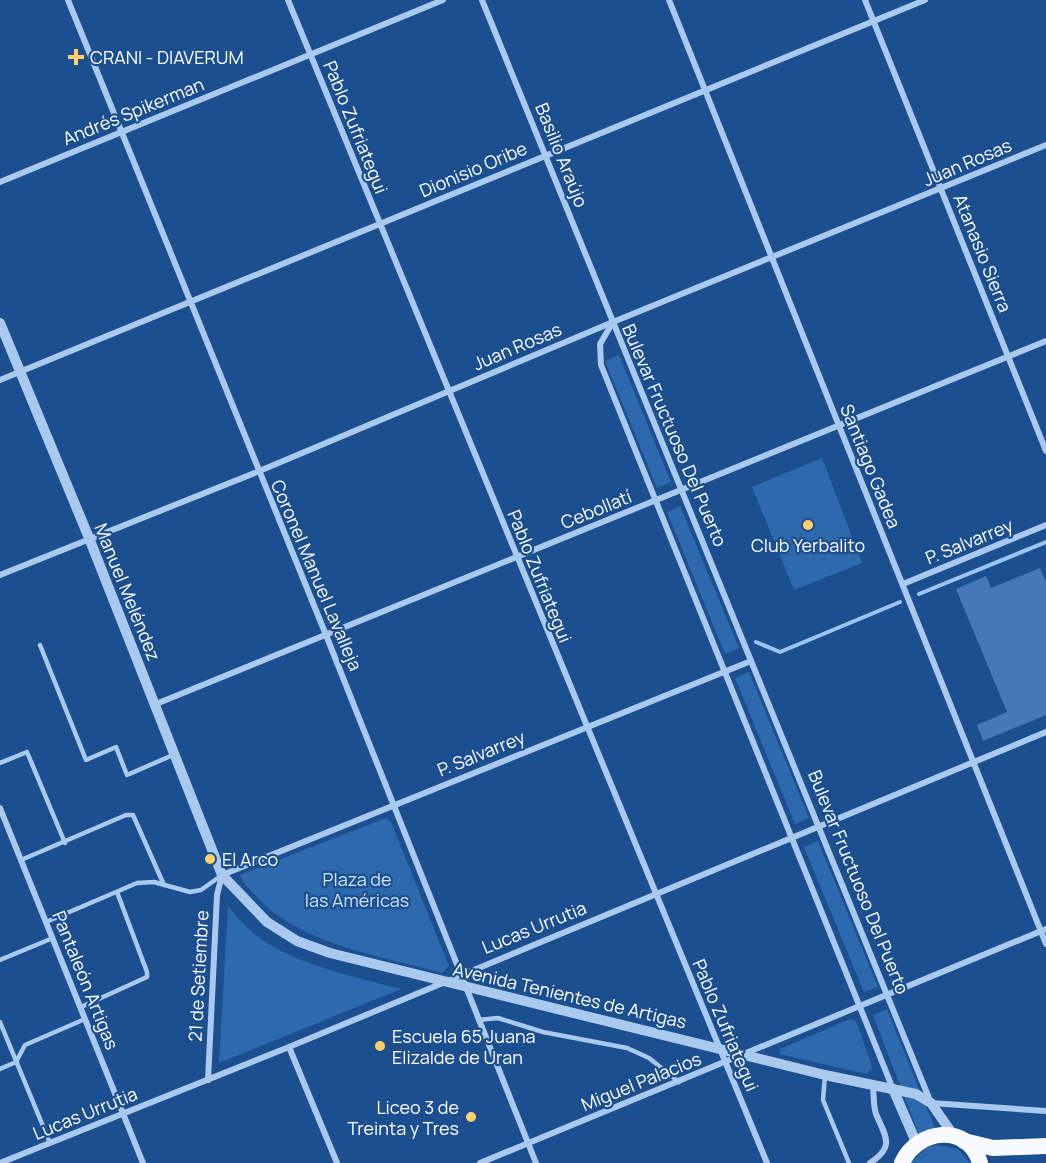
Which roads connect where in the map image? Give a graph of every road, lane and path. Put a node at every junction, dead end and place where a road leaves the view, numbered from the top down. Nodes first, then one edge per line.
1 (68, 0) edge
2 (288, 0) edge
3 (443, 0) edge
4 (482, 0) edge
5 (669, 0) edge
6 (865, 0) edge
7 (925, 0) edge
8 (874, 21) junction
9 (310, 55) junction
10 (705, 92) junction
11 (121, 132) junction
12 (1046, 145) edge
13 (546, 155) junction
14 (0, 182) edge
15 (941, 189) junction
16 (380, 225) junction
17 (772, 259) junction
18 (189, 302) junction
19 (613, 322) junction
20 (0, 323) edge
21 (1046, 340) edge
22 (1008, 357) junction
23 (20, 371) junction
24 (0, 380) edge
25 (448, 392) junction
26 (839, 426) junction
27 (1046, 451) edge
28 (257, 472) junction
29 (681, 491) junction
30 (655, 501) junction
31 (1046, 525) edge
32 (89, 538) junction
33 (516, 557) junction
34 (0, 575) edge
35 (903, 584) junction
36 (326, 635) junction
37 (40, 645) dead end
38 (751, 661) junction
39 (725, 672) junction
40 (156, 704) junction
41 (585, 726) junction
42 (1046, 732) edge
43 (175, 754) junction
44 (973, 760) junction
45 (0, 763) edge
46 (394, 805) junction
47 (1, 811) edge
48 (819, 826) junction
49 (792, 837) junction
50 (65, 843) junction
51 (21, 861) junction
52 (222, 875) junction
53 (164, 885) junction
54 (117, 892) junction
55 (654, 894) junction
56 (46, 922) junction
57 (1043, 930) edge
58 (53, 938) junction
59 (1046, 944) edge
60 (0, 960) edge
61 (460, 974) junction
62 (442, 981) junction
63 (465, 987) junction
64 (887, 995) junction
65 (81, 1007) junction
66 (861, 1007) junction
67 (86, 1019) junction
68 (478, 1020) junction
69 (0, 1022) edge
70 (289, 1047) junction
71 (719, 1048) junction
72 (744, 1054) junction
73 (16, 1062) junction
74 (725, 1062) junction
75 (0, 1069) edge
76 (825, 1075) junction
77 (208, 1080) junction
78 (679, 1082) junction
79 (873, 1085) junction
80 (893, 1089) junction
81 (932, 1103) junction
82 (1046, 1111) edge
83 (124, 1113) junction
84 (959, 1138) junction
85 (916, 1142) junction
86 (50, 1143) junction
87 (528, 1143) junction
88 (1046, 1146) edge
89 (0, 1163) edge
90 (143, 1163) edge
91 (337, 1163) edge
92 (480, 1163) edge
93 (536, 1163) edge
94 (767, 1163) edge
95 (849, 1163) edge
96 (870, 1163) edge
97 (902, 1163) edge
98 (980, 1163) edge

1 - 11 street, Coronel Manuel Lavalleja
2 - 9 street, Pablo Zufriategui
3 - 9 street, Andrés Spikerman
4 - 13 street, Basilio Araújo
5 - 10 street, Santiago Gadea
6 - 8 street, Atanasio Sierra
7 - 8 street, Dionisio Oribe
8 - 10 street, Dionisio Oribe
8 - 15 street, Atanasio Sierra
9 - 11 street, Andrés Spikerman
9 - 16 street, Pablo Zufriategui
10 - 13 street, Dionisio Oribe
10 - 17 street, Santiago Gadea
11 - 14 street, Andrés Spikerman
11 - 18 street, Coronel Manuel Lavalleja
12 - 15 street, Juan Rosas
13 - 16 street, Dionisio Oribe
13 - 19 street, Basilio Araújo
15 - 17 street, Juan Rosas
15 - 22 street, Atanasio Sierra
16 - 18 street, Dionisio Oribe
16 - 25 street, Pablo Zufriategui
17 - 19 street, Juan Rosas
17 - 26 street, Santiago Gadea
18 - 23 street, Dionisio Oribe
18 - 28 street, Coronel Manuel Lavalleja
19 - 25 street, Juan Rosas
19 - 29 street, Bulevar Fructuoso Del Puerto
19 - 30 street, Bulevar Fructuoso Del Puerto
20 - 23 street, Manuel Meléndez
21 - 22 street, Cebollatí
22 - 26 street, Cebollatí
22 - 27 street, Atanasio Sierra
23 - 24 street, Dionisio Oribe
23 - 32 street, Manuel Meléndez
25 - 28 street, Juan Rosas
25 - 33 street, Pablo Zufriategui
26 - 29 street, Cebollatí
26 - 35 street, Santiago Gadea
28 - 32 street, Juan Rosas
28 - 36 street, Coronel Manuel Lavalleja
29 - 30 street, Cebollatí
29 - 38 street, Bulevar Fructuoso Del Puerto
30 - 33 street, Cebollatí
30 - 39 street, Bulevar Fructuoso Del Puerto
31 - 35 street, P. Salvarrey
32 - 34 street, Juan Rosas
32 - 40 street, Manuel Meléndez
33 - 36 street, Cebollatí
33 - 41 street, Pablo Zufriategui
35 - 44 street, Santiago Gadea
36 - 40 street, Cebollatí
36 - 46 street, Coronel Manuel Lavalleja
37 - 43 lane
38 - 39 street, P. Salvarrey
38 - 48 street, Bulevar Fructuoso Del Puerto
39 - 41 street, P. Salvarrey
39 - 49 street, Bulevar Fructuoso Del Puerto
40 - 43 street, Manuel Meléndez
41 - 46 street, P. Salvarrey
41 - 55 street, Pablo Zufriategui
42 - 44 street, Lucas Urrutia
43 - 52 street, Manuel Meléndez
44 - 48 street, Lucas Urrutia
44 - 57 street, Santiago Gadea
45 - 50 lane
46 - 52 street, P. Salvarrey
46 - 61 street, Coronel Manuel Lavalleja
47 - 51 street, Pantaleón Artigas
48 - 49 street, Lucas Urrutia
48 - 64 street, Bulevar Fructuoso Del Puerto
49 - 55 street, Lucas Urrutia
49 - 66 street, Bulevar Fructuoso Del Puerto
50 - 51 lane
50 - 53 lane
51 - 56 street, Pantaleón Artigas
52 - 53 lane
52 - 62 street, Avenida Tenientes de Artigas
52 - 77 street, 21 de Setiembre
53 - 54 lane
54 - 56 lane
54 - 65 lane
55 - 61 street, Lucas Urrutia
55 - 71 street, Pablo Zufriategui
56 - 58 street, Pantaleón Artigas
57 - 59 street, Santiago Gadea
57 - 64 street, Miguel Palacios
58 - 60 lane
58 - 65 street, Pantaleón Artigas
61 - 62 street, Lucas Urrutia
61 - 63 street, Coronel Manuel Lavalleja
62 - 63 street, Avenida Tenientes de Artigas
62 - 70 street, Lucas Urrutia
63 - 68 street, Coronel Manuel Lavalleja
63 - 71 street, Avenida Tenientes de Artigas
64 - 66 street, Miguel Palacios
64 - 81 street, Bulevar Fructuoso Del Puerto
65 - 67 street, Pantaleón Artigas
66 - 72 street, Miguel Palacios
66 - 80 street, Bulevar Fructuoso Del Puerto
67 - 73 lane
67 - 83 street, Pantaleón Artigas
68 - 78 lane
68 - 87 street, Coronel Manuel Lavalleja
69 - 73 lane
70 - 77 street, Lucas Urrutia
70 - 91 street
71 - 72 street, Avenida Tenientes de Artigas
71 - 74 street, Pablo Zufriategui
72 - 74 street, Miguel Palacios
72 - 76 street, Avenida Tenientes de Artigas
73 - 75 lane
73 - 86 lane
74 - 78 street, Miguel Palacios
74 - 94 street, Pablo Zufriategui
76 - 79 street, Avenida Tenientes de Artigas
76 - 95 lane
77 - 83 street, Lucas Urrutia
78 - 87 street, Miguel Palacios
79 - 80 street, Avenida Tenientes de Artigas
79 - 96 street
80 - 81 street, Avenida Tenientes de Artigas
80 - 85 street, Bulevar Fructuoso Del Puerto
81 - 82 street
81 - 84 street, Bulevar Fructuoso Del Puerto
83 - 86 street, Lucas Urrutia
83 - 90 street, Pantaleón Artigas
84 - 85 highway
84 - 88 highway
84 - 98 highway
85 - 97 highway
86 - 89 street, Lucas Urrutia
87 - 92 street, Miguel Palacios
87 - 93 street, Coronel Manuel Lavalleja

